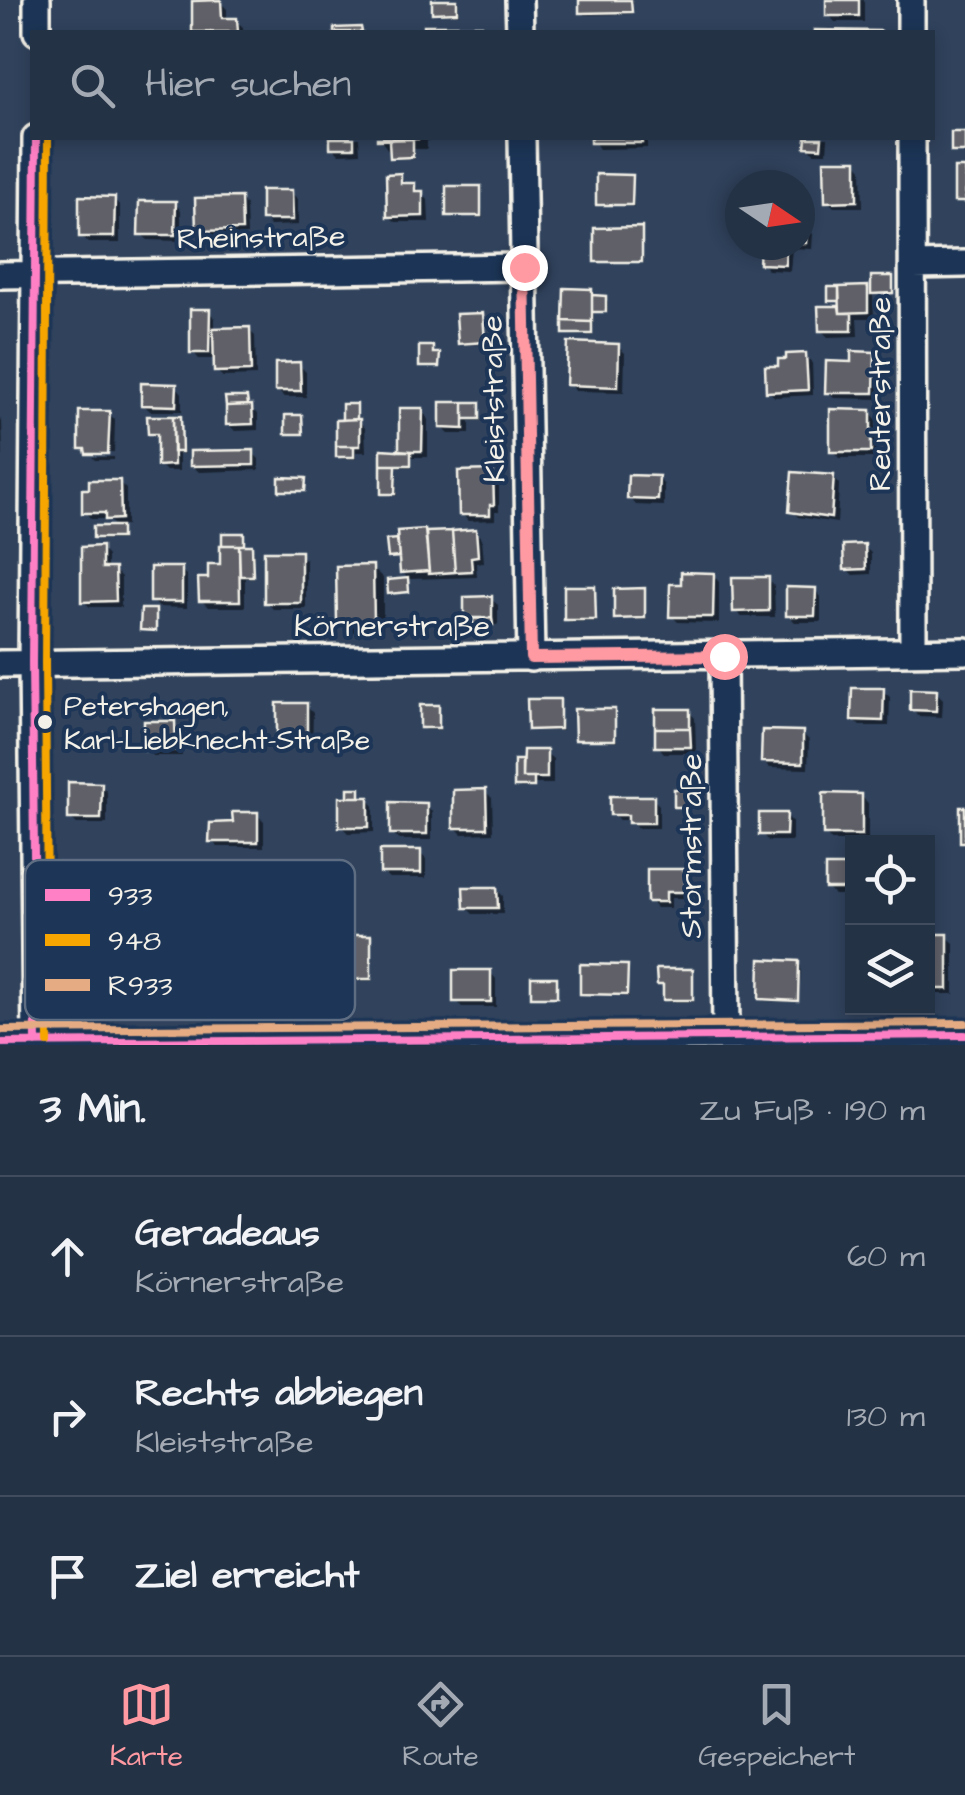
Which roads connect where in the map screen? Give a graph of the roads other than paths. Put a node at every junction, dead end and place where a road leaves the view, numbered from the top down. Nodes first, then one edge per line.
1 (37, 0) edge
2 (519, 0) edge
3 (911, 0) edge
4 (37, 30) edge
5 (520, 30) edge
6 (911, 30) edge
7 (36, 140) edge
8 (522, 140) edge
9 (912, 140) edge
10 (965, 264) edge
11 (914, 266) junction
12 (524, 267) junction
13 (0, 274) edge
14 (35, 274) junction
15 (912, 651) junction
16 (965, 652) edge
17 (724, 656) junction
18 (531, 658) junction
19 (32, 663) junction
20 (0, 664) edge
21 (34, 860) edge
22 (965, 1034) edge
23 (726, 1035) junction
24 (774, 1040) edge
25 (0, 1043) edge
26 (36, 1043) edge
27 (287, 1043) edge

1 - 4 street
2 - 5 street
3 - 6 street
7 - 14 street
8 - 12 street, Kleiststraße
9 - 11 street, Reuterstraße
10 - 11 street
11 - 15 street, Reuterstraße
12 - 14 street, Rheinstraße
12 - 18 street, Kleiststraße
13 - 14 street, Rheinstraße
14 - 19 street
15 - 16 street, Körnerstraße
15 - 17 street, Körnerstraße
17 - 18 street, Körnerstraße
17 - 23 street, Stormstraße
18 - 19 street, Körnerstraße
19 - 20 street, Körnerstraße
19 - 21 street
22 - 24 street
23 - 24 street
23 - 27 street
25 - 26 street
26 - 27 street

